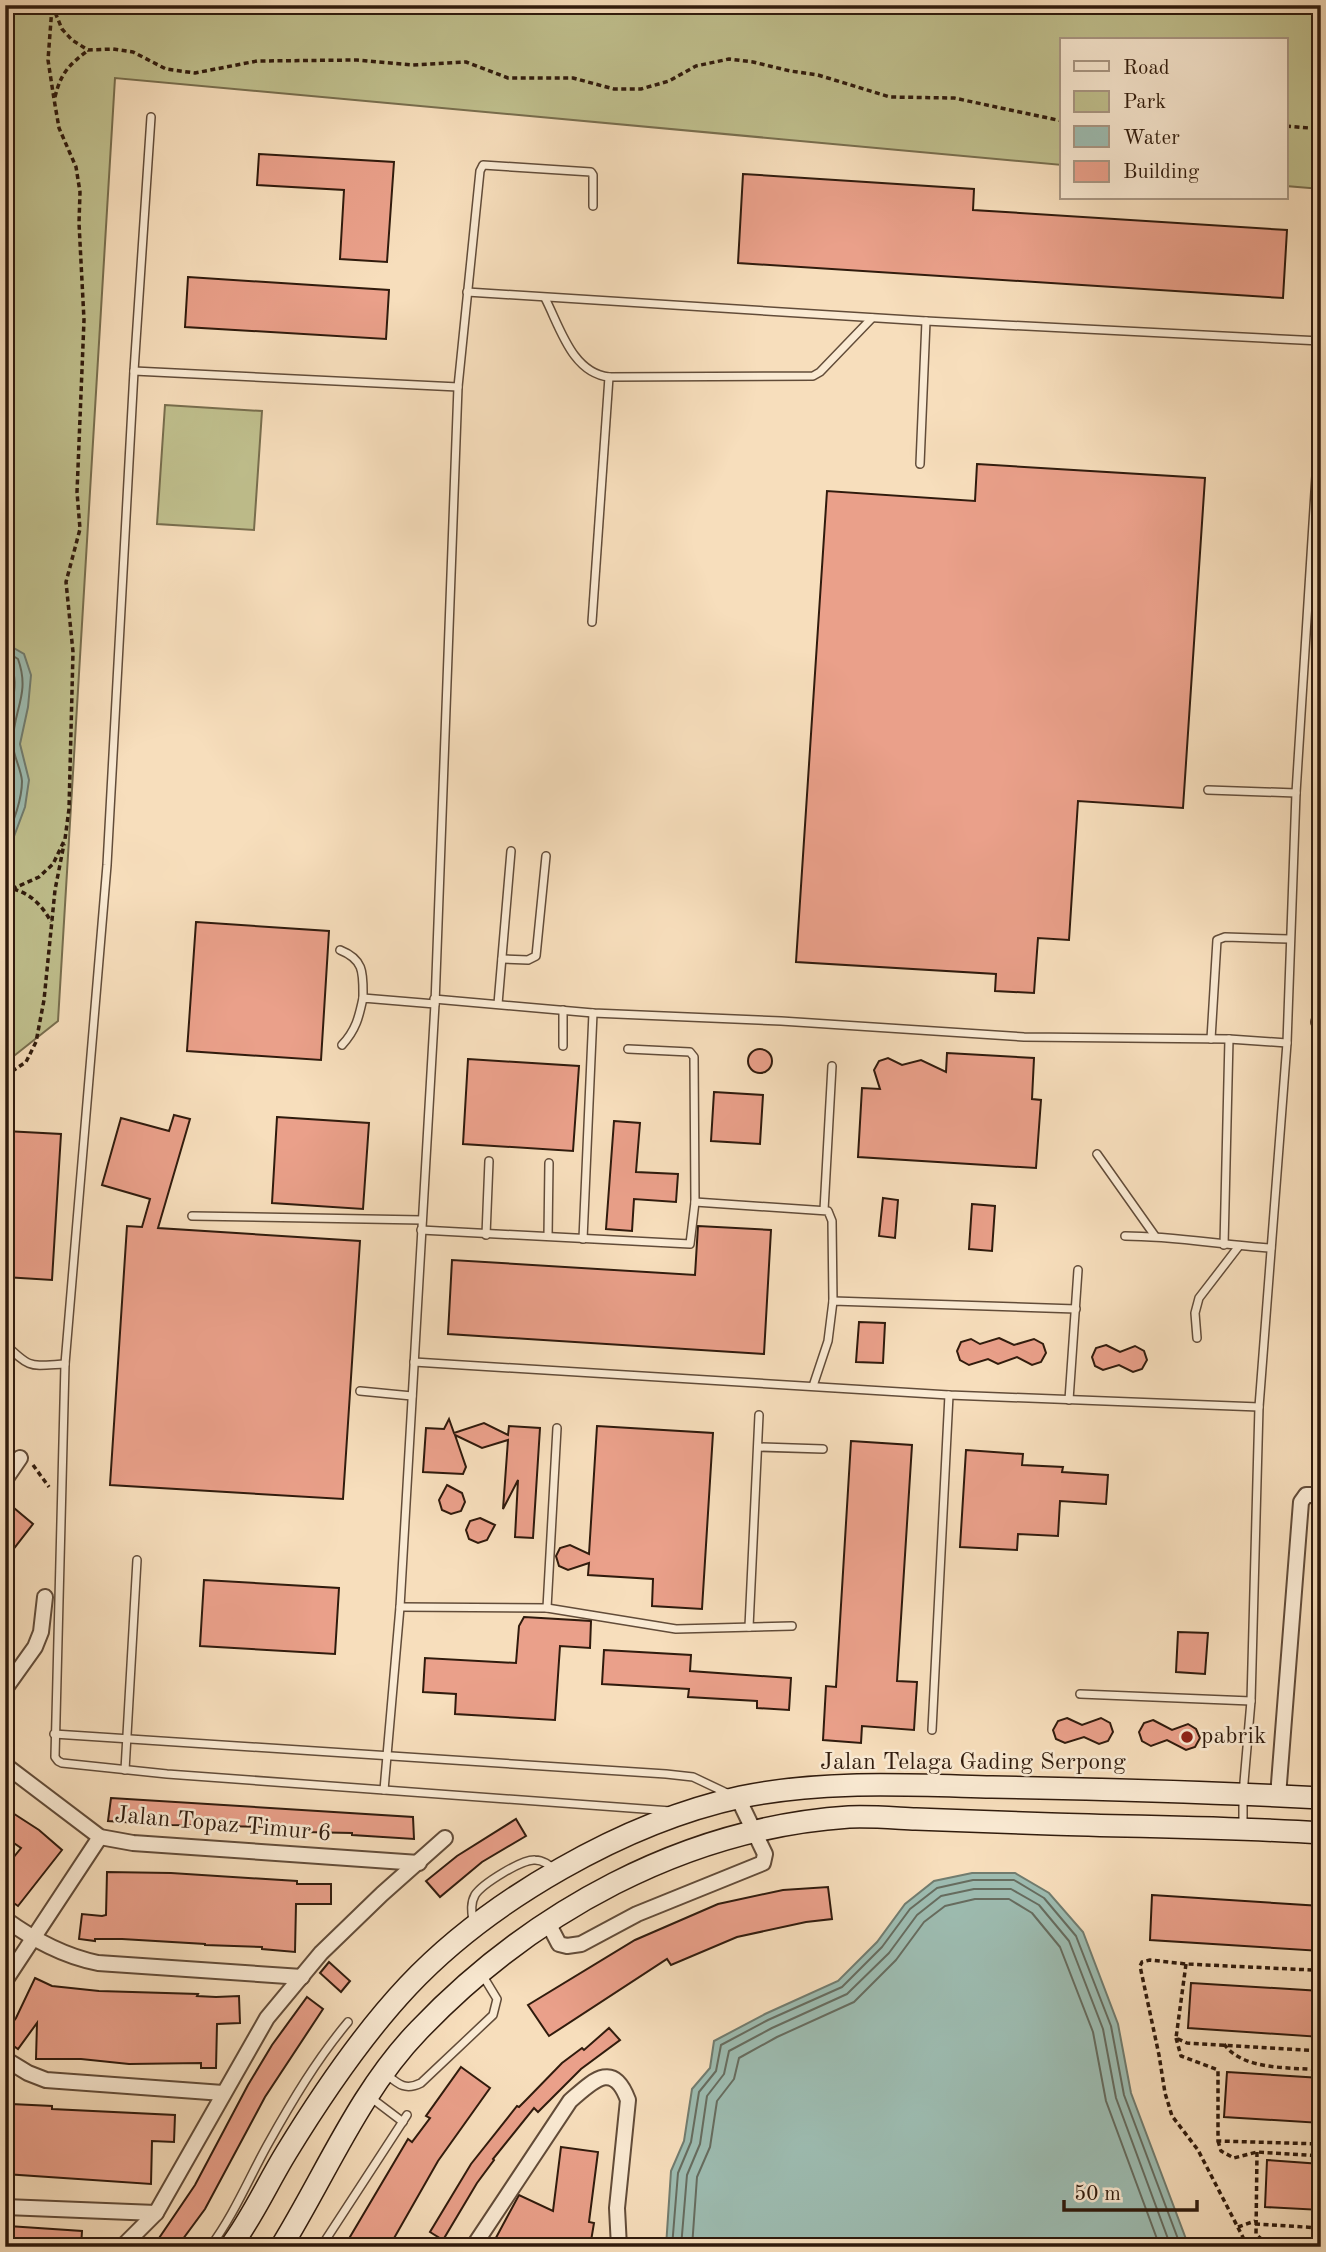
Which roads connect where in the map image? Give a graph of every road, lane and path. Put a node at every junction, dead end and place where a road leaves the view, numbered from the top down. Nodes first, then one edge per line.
1 (52, 5) edge
2 (88, 50) junction
3 (54, 99) junction
4 (151, 117) dead end
5 (1060, 121) edge
6 (1288, 126) edge
7 (1321, 129) edge
8 (593, 206) dead end
9 (467, 292) junction
10 (545, 298) junction
11 (872, 318) junction
12 (926, 321) junction
13 (1321, 341) edge
14 (134, 371) junction
15 (609, 377) junction
16 (458, 387) junction
17 (1321, 397) edge
18 (920, 464) dead end
19 (592, 622) dead end
20 (1208, 790) dead end
21 (1296, 793) junction
22 (65, 839) junction
23 (511, 851) dead end
24 (546, 856) dead end
25 (5, 888) edge
26 (12, 888) junction
27 (51, 924) junction
28 (1289, 939) junction
29 (340, 950) dead end
30 (502, 959) junction
31 (363, 998) junction
32 (434, 1002) junction
33 (498, 1004) junction
34 (564, 1010) junction
35 (593, 1013) junction
36 (1230, 1039) junction
37 (1211, 1040) junction
38 (1287, 1043) junction
39 (342, 1045) dead end
40 (563, 1046) dead end
41 (628, 1049) dead end
42 (832, 1066) dead end
43 (5, 1076) edge
44 (1097, 1154) dead end
45 (489, 1161) dead end
46 (549, 1163) dead end
47 (695, 1202) junction
48 (824, 1210) junction
49 (192, 1216) dead end
50 (422, 1220) junction
51 (421, 1230) junction
52 (486, 1235) junction
53 (1125, 1236) dead end
54 (1155, 1236) junction
55 (548, 1237) junction
56 (583, 1239) junction
57 (1224, 1245) junction
58 (1239, 1246) junction
59 (1271, 1248) junction
60 (1077, 1270) dead end
61 (834, 1301) junction
62 (1076, 1309) junction
63 (1197, 1338) dead end
64 (5, 1344) edge
65 (414, 1362) junction
66 (65, 1364) junction
67 (813, 1386) junction
68 (359, 1391) dead end
69 (949, 1395) junction
70 (412, 1396) junction
71 (1069, 1400) junction
72 (1259, 1407) junction
73 (759, 1416) dead end
74 (557, 1428) dead end
75 (758, 1447) junction
76 (823, 1449) dead end
77 (20, 1458) joint
78 (5, 1480) edge
79 (1313, 1495) edge
80 (51, 1497) dead end
81 (137, 1560) dead end
82 (45, 1597) dead end
83 (400, 1607) junction
84 (547, 1608) junction
85 (792, 1626) dead end
86 (749, 1627) junction
87 (5, 1689) edge
88 (1080, 1694) dead end
89 (1251, 1701) junction
90 (932, 1730) dead end
91 (54, 1734) junction
92 (127, 1738) junction
93 (387, 1755) junction
94 (5, 1765) edge
95 (125, 1770) junction
96 (384, 1790) junction
97 (1128, 1790) junction
98 (1243, 1794) junction
99 (1278, 1796) junction
100 (738, 1798) junction
101 (1321, 1798) edge
102 (690, 1812) junction
103 (1129, 1827) junction
104 (1243, 1828) junction
105 (754, 1831) junction
106 (1321, 1833) edge
107 (100, 1837) junction
108 (445, 1838) dead end
109 (419, 1863) junction
110 (5, 1919) edge
111 (547, 1921) junction
112 (32, 1938) junction
113 (1186, 1964) junction
114 (1321, 1967) edge
115 (481, 1973) junction
116 (302, 1977) junction
117 (5, 1981) edge
118 (348, 2022) dead end
119 (1176, 2038) junction
120 (1224, 2044) junction
121 (1321, 2051) edge
122 (5, 2059) edge
123 (314, 2065) junction
124 (1321, 2070) edge
125 (385, 2073) junction
126 (337, 2074) junction
127 (223, 2093) junction
128 (367, 2095) junction
129 (1218, 2141) junction
130 (1299, 2143) junction
131 (1321, 2144) edge
132 (277, 2148) junction
133 (1257, 2152) junction
134 (1300, 2155) junction
135 (1321, 2156) edge
136 (5, 2207) edge
137 (156, 2213) junction
138 (1255, 2222) junction
139 (1238, 2227) junction
140 (1321, 2230) edge
141 (122, 2247) edge
142 (210, 2247) edge
143 (230, 2247) edge
144 (281, 2247) edge
145 (321, 2247) edge
146 (473, 2247) edge
147 (619, 2247) edge
148 (1248, 2247) edge

1 - 2 path
1 - 3 path
2 - 3 path
2 - 5 path
3 - 22 path
4 - 14 lane
6 - 7 path
8 - 9 lane
9 - 10 lane
9 - 16 lane
10 - 11 lane
10 - 15 lane
11 - 12 lane
11 - 15 lane
12 - 13 lane
12 - 18 lane
14 - 16 lane
14 - 66 lane
15 - 19 lane
16 - 32 lane
17 - 21 lane
20 - 21 lane
21 - 28 lane
22 - 26 path
22 - 27 path
23 - 30 lane
24 - 30 lane
25 - 26 path
26 - 27 path
27 - 43 path
28 - 37 lane
28 - 38 lane
29 - 31 lane
30 - 33 lane
31 - 32 lane
31 - 39 lane
32 - 33 lane
32 - 50 lane
33 - 34 lane
34 - 35 lane
34 - 40 lane
35 - 37 lane
35 - 56 lane
36 - 37 lane
36 - 38 lane
36 - 57 lane
38 - 59 lane
41 - 47 lane
42 - 48 lane
44 - 54 lane
45 - 52 lane
46 - 55 lane
47 - 48 lane
47 - 56 lane
48 - 61 lane
49 - 50 lane
50 - 51 lane
51 - 52 lane
51 - 65 lane
52 - 55 lane
53 - 54 lane
54 - 57 lane
55 - 56 lane
57 - 58 lane
58 - 59 lane
58 - 63 lane
59 - 72 lane
60 - 62 lane
61 - 62 lane
61 - 67 lane
62 - 71 lane
64 - 66 lane
65 - 67 lane
65 - 70 lane
66 - 91 lane
67 - 69 lane
68 - 70 lane
69 - 71 lane
69 - 90 lane
70 - 83 lane
71 - 72 lane
72 - 89 lane
73 - 75 lane
74 - 84 lane
75 - 76 lane
75 - 86 lane
77 - 78 street
77 - 80 path
79 - 99 street
81 - 92 lane
82 - 87 street
83 - 84 lane
83 - 93 lane
84 - 86 lane
85 - 86 lane
88 - 89 lane
89 - 98 lane
91 - 92 lane
91 - 95 lane
92 - 93 lane
92 - 95 lane
93 - 96 lane
93 - 100 lane
94 - 107 street, Jalan Topaz Timur 6
95 - 96 lane
96 - 102 lane
97 - 98 main road, Jalan Telaga Gading Serpong
97 - 100 main road, Jalan Telaga Gading Serpong
97 - 103 main road
98 - 99 main road, Jalan Telaga Gading Serpong
98 - 104 lane
99 - 101 main road, Jalan Telaga Gading Serpong
100 - 102 main road, Jalan Telaga Gading Serpong
100 - 105 street
102 - 126 main road, Jalan Telaga Gading Serpong
103 - 104 main road
103 - 105 main road
104 - 106 main road
105 - 111 main road
105 - 111 street
107 - 109 street, Jalan Topaz Timur 6
107 - 112 street
108 - 109 street
109 - 116 street
110 - 112 street
111 - 115 main road
112 - 116 street
112 - 117 street
113 - 114 path
113 - 119 path
113 - 139 path
115 - 125 main road
115 - 125 lane
116 - 127 street
118 - 123 lane
119 - 120 path
119 - 129 path
120 - 121 path
120 - 124 path
122 - 127 street
123 - 126 lane
123 - 132 lane
125 - 128 main road
126 - 132 main road, Jalan Telaga Gading Serpong
127 - 137 street
128 - 144 main road
128 - 145 lane
129 - 130 path
129 - 133 path
130 - 131 path
130 - 134 path
132 - 142 lane
132 - 143 main road, Jalan Telaga Gading Serpong
133 - 134 path
133 - 138 path
134 - 135 path
136 - 137 street
137 - 141 street
138 - 139 path
138 - 140 path
138 - 140 path
139 - 148 path
146 - 147 street

